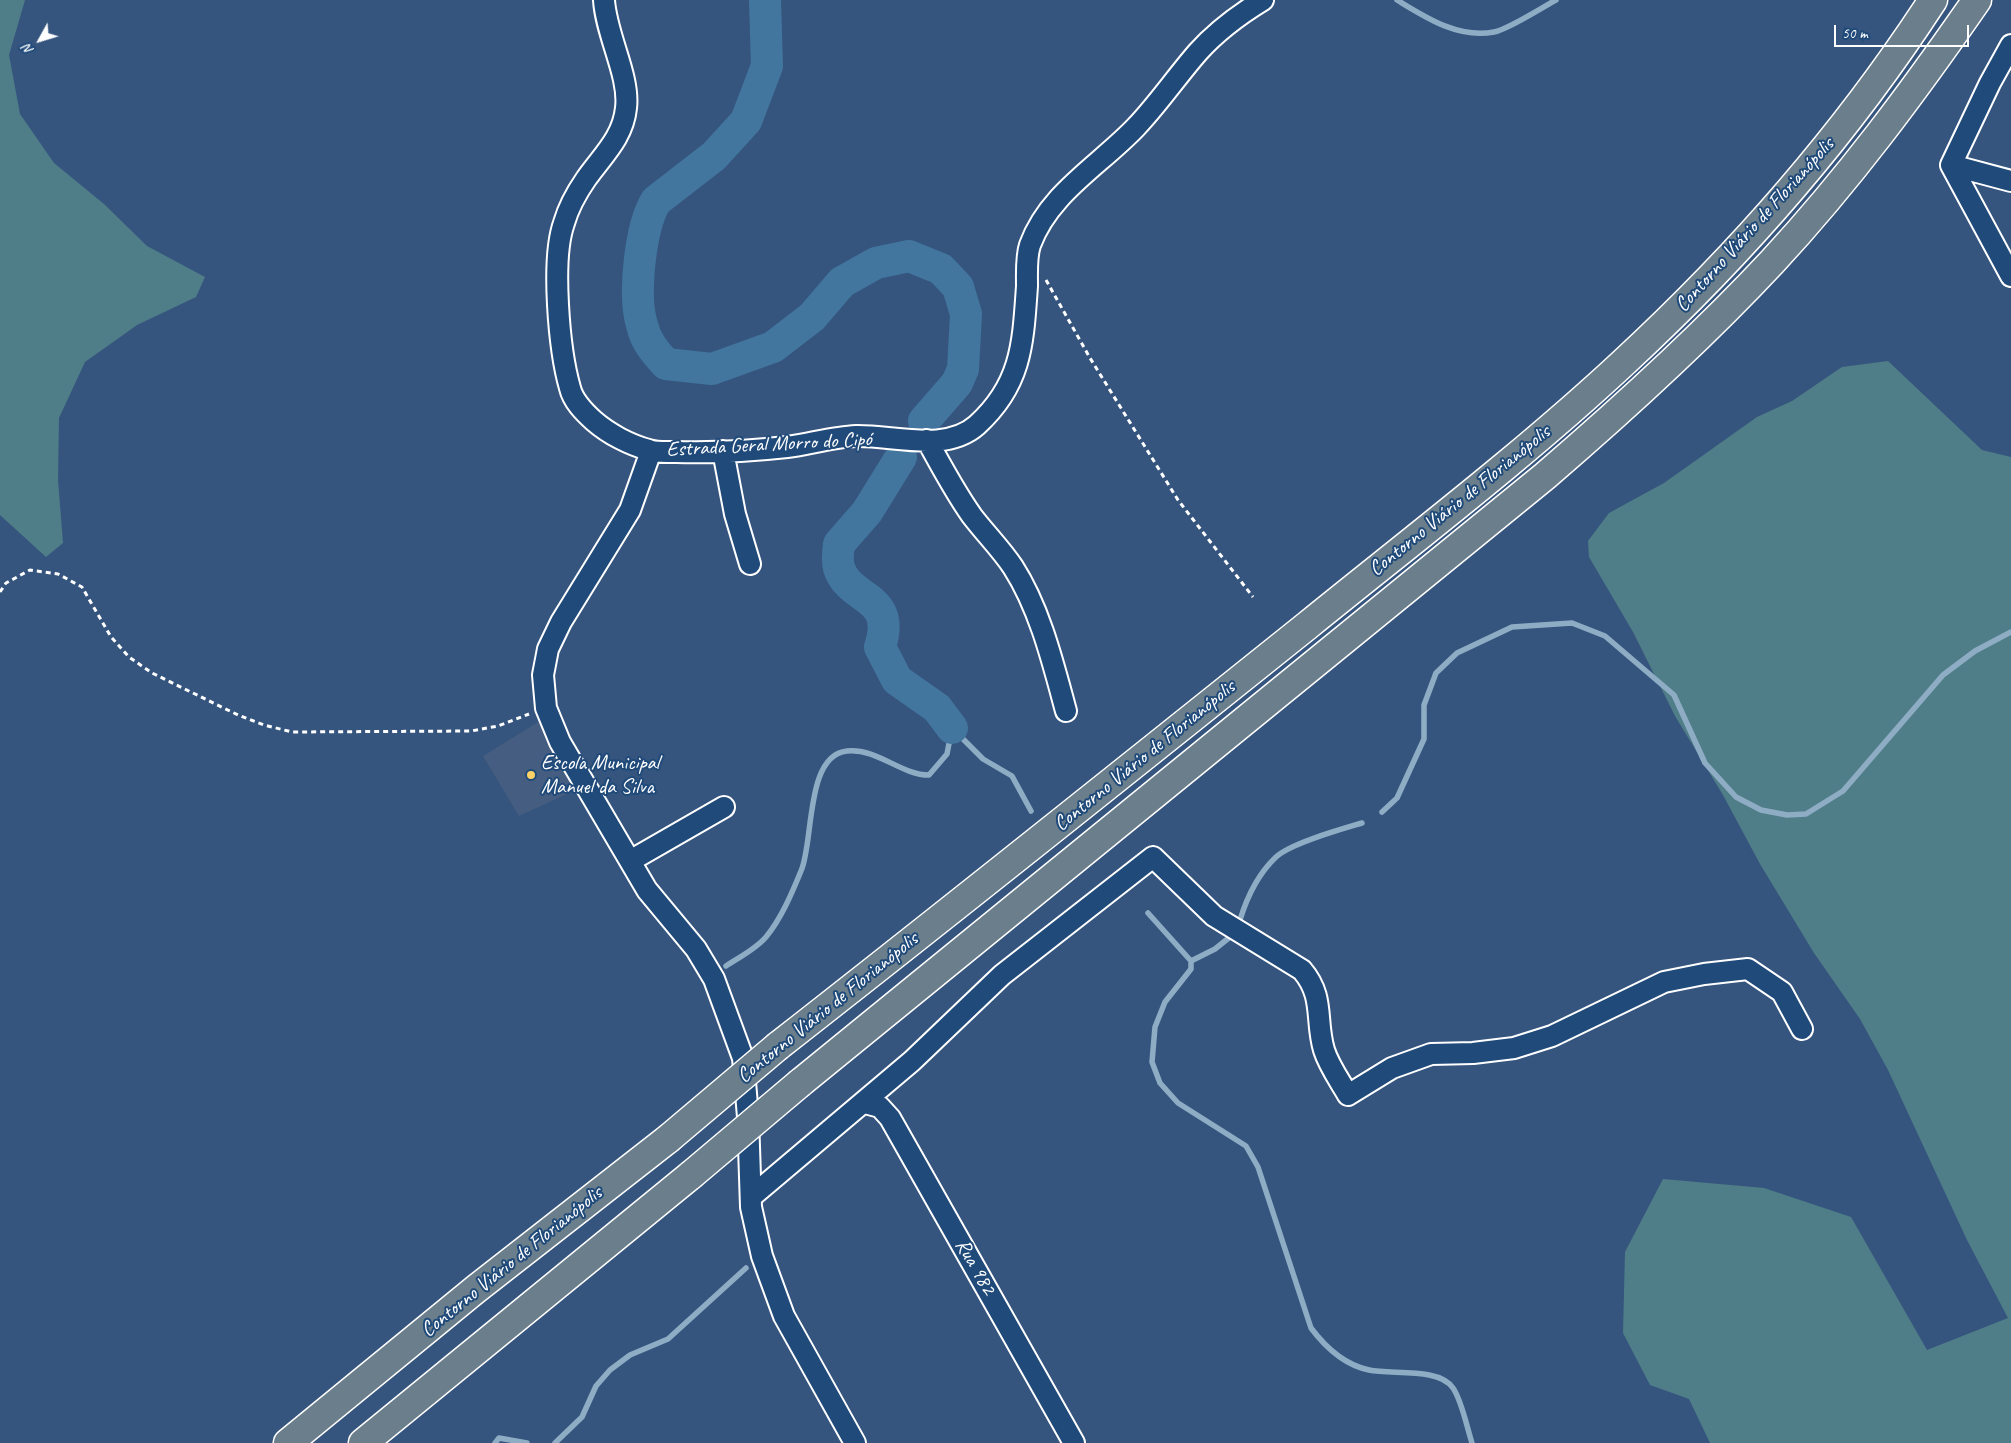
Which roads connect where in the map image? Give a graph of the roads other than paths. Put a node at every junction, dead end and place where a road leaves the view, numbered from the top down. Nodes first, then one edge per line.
1 (604, 0) edge
2 (1263, 0) edge
3 (1934, 0) edge
4 (1977, 0) edge
5 (2011, 45) edge
6 (1951, 165) junction
7 (2011, 181) edge
8 (2011, 276) edge
9 (927, 440) junction
10 (723, 451) junction
11 (651, 452) junction
12 (750, 564) dead end
13 (1066, 711) dead end
14 (724, 807) dead end
15 (630, 861) junction
16 (1802, 1029) dead end
17 (865, 1103) junction
18 (751, 1197) junction
19 (288, 1443) edge
20 (363, 1443) edge
21 (854, 1443) edge
22 (1074, 1443) edge

1 - 11 street
2 - 9 street, Estrada Geral Morro do Cipó
3 - 19 highway, Contorno Viário de Florianópolis, bridge
4 - 20 highway, Contorno Viário de Florianópolis, bridge
5 - 6 street
6 - 7 street
6 - 8 street
9 - 10 street, Estrada Geral Morro do Cipó
9 - 13 street
10 - 11 street, Estrada Geral Morro do Cipó
10 - 12 street
11 - 15 street
14 - 15 street
15 - 18 street
16 - 17 street
17 - 18 street
17 - 22 street, Rua 982
18 - 21 street

